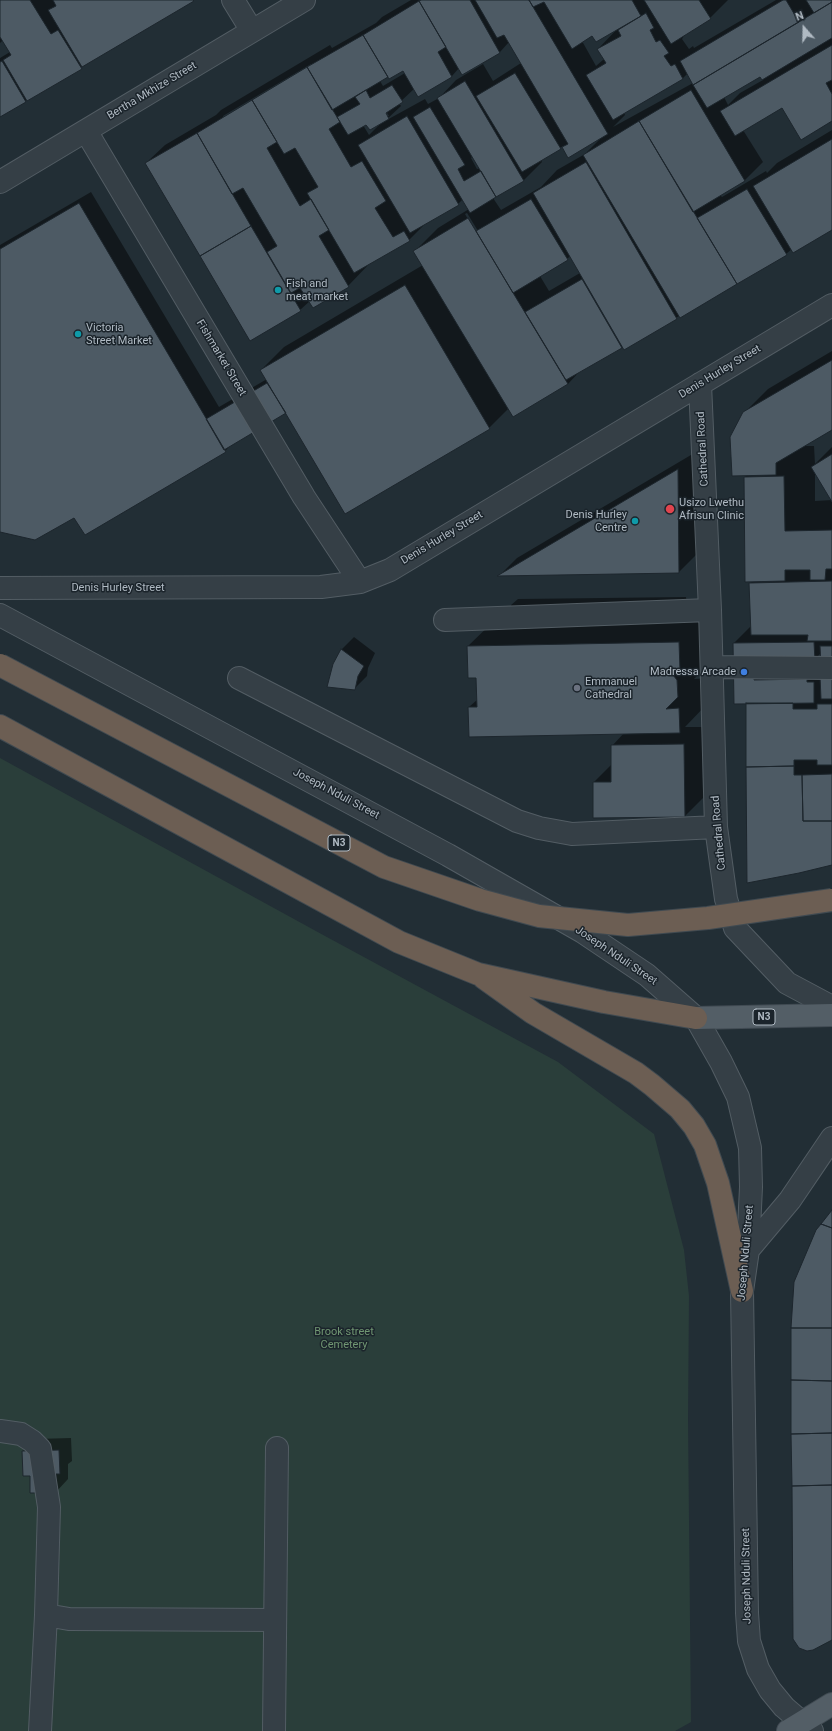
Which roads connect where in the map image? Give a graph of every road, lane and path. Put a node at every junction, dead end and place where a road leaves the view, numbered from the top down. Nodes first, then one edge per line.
1 (233, 0) edge
2 (304, 0) edge
3 (252, 31) junction
4 (86, 131) junction
5 (0, 182) edge
6 (832, 305) edge
7 (700, 384) junction
8 (360, 582) junction
9 (0, 588) edge
10 (710, 610) junction
11 (0, 614) edge
12 (445, 620) dead end
13 (0, 665) edge
14 (712, 667) junction
15 (832, 668) edge
16 (239, 678) dead end
17 (0, 726) edge
18 (716, 827) junction
19 (832, 900) edge
20 (478, 974) junction
21 (832, 1007) edge
22 (832, 1015) edge
23 (696, 1018) junction
24 (832, 1138) edge
25 (748, 1250) junction
26 (742, 1291) junction
27 (0, 1431) edge
28 (277, 1448) dead end
29 (46, 1616) junction
30 (275, 1620) junction
31 (832, 1704) edge
32 (800, 1728) edge
33 (40, 1731) edge
34 (274, 1731) edge

1 - 3 street
2 - 3 street, Bertha Mkhize Street
3 - 4 street, Bertha Mkhize Street
4 - 5 street, Bertha Mkhize Street
4 - 8 street, Fishmarket Street
6 - 7 street, Denis Hurley Street
7 - 8 street, Denis Hurley Street
7 - 10 street, Cathedral Road
8 - 9 street, Denis Hurley Street
10 - 12 street
10 - 14 street, Cathedral Road
11 - 23 street, Joseph Nduli Street
13 - 19 highway, N3, bridge
14 - 15 street
14 - 18 street, Cathedral Road
16 - 18 street
17 - 20 highway, N3
18 - 21 street, Cathedral Road
20 - 23 highway, N3
20 - 26 highway
22 - 23 main road, N3
23 - 25 street, Joseph Nduli Street
24 - 25 street
25 - 26 street, Joseph Nduli Street
26 - 32 street, Joseph Nduli Street
27 - 29 street
28 - 30 street
29 - 30 street
29 - 33 street
30 - 34 street
31 - 32 main road

